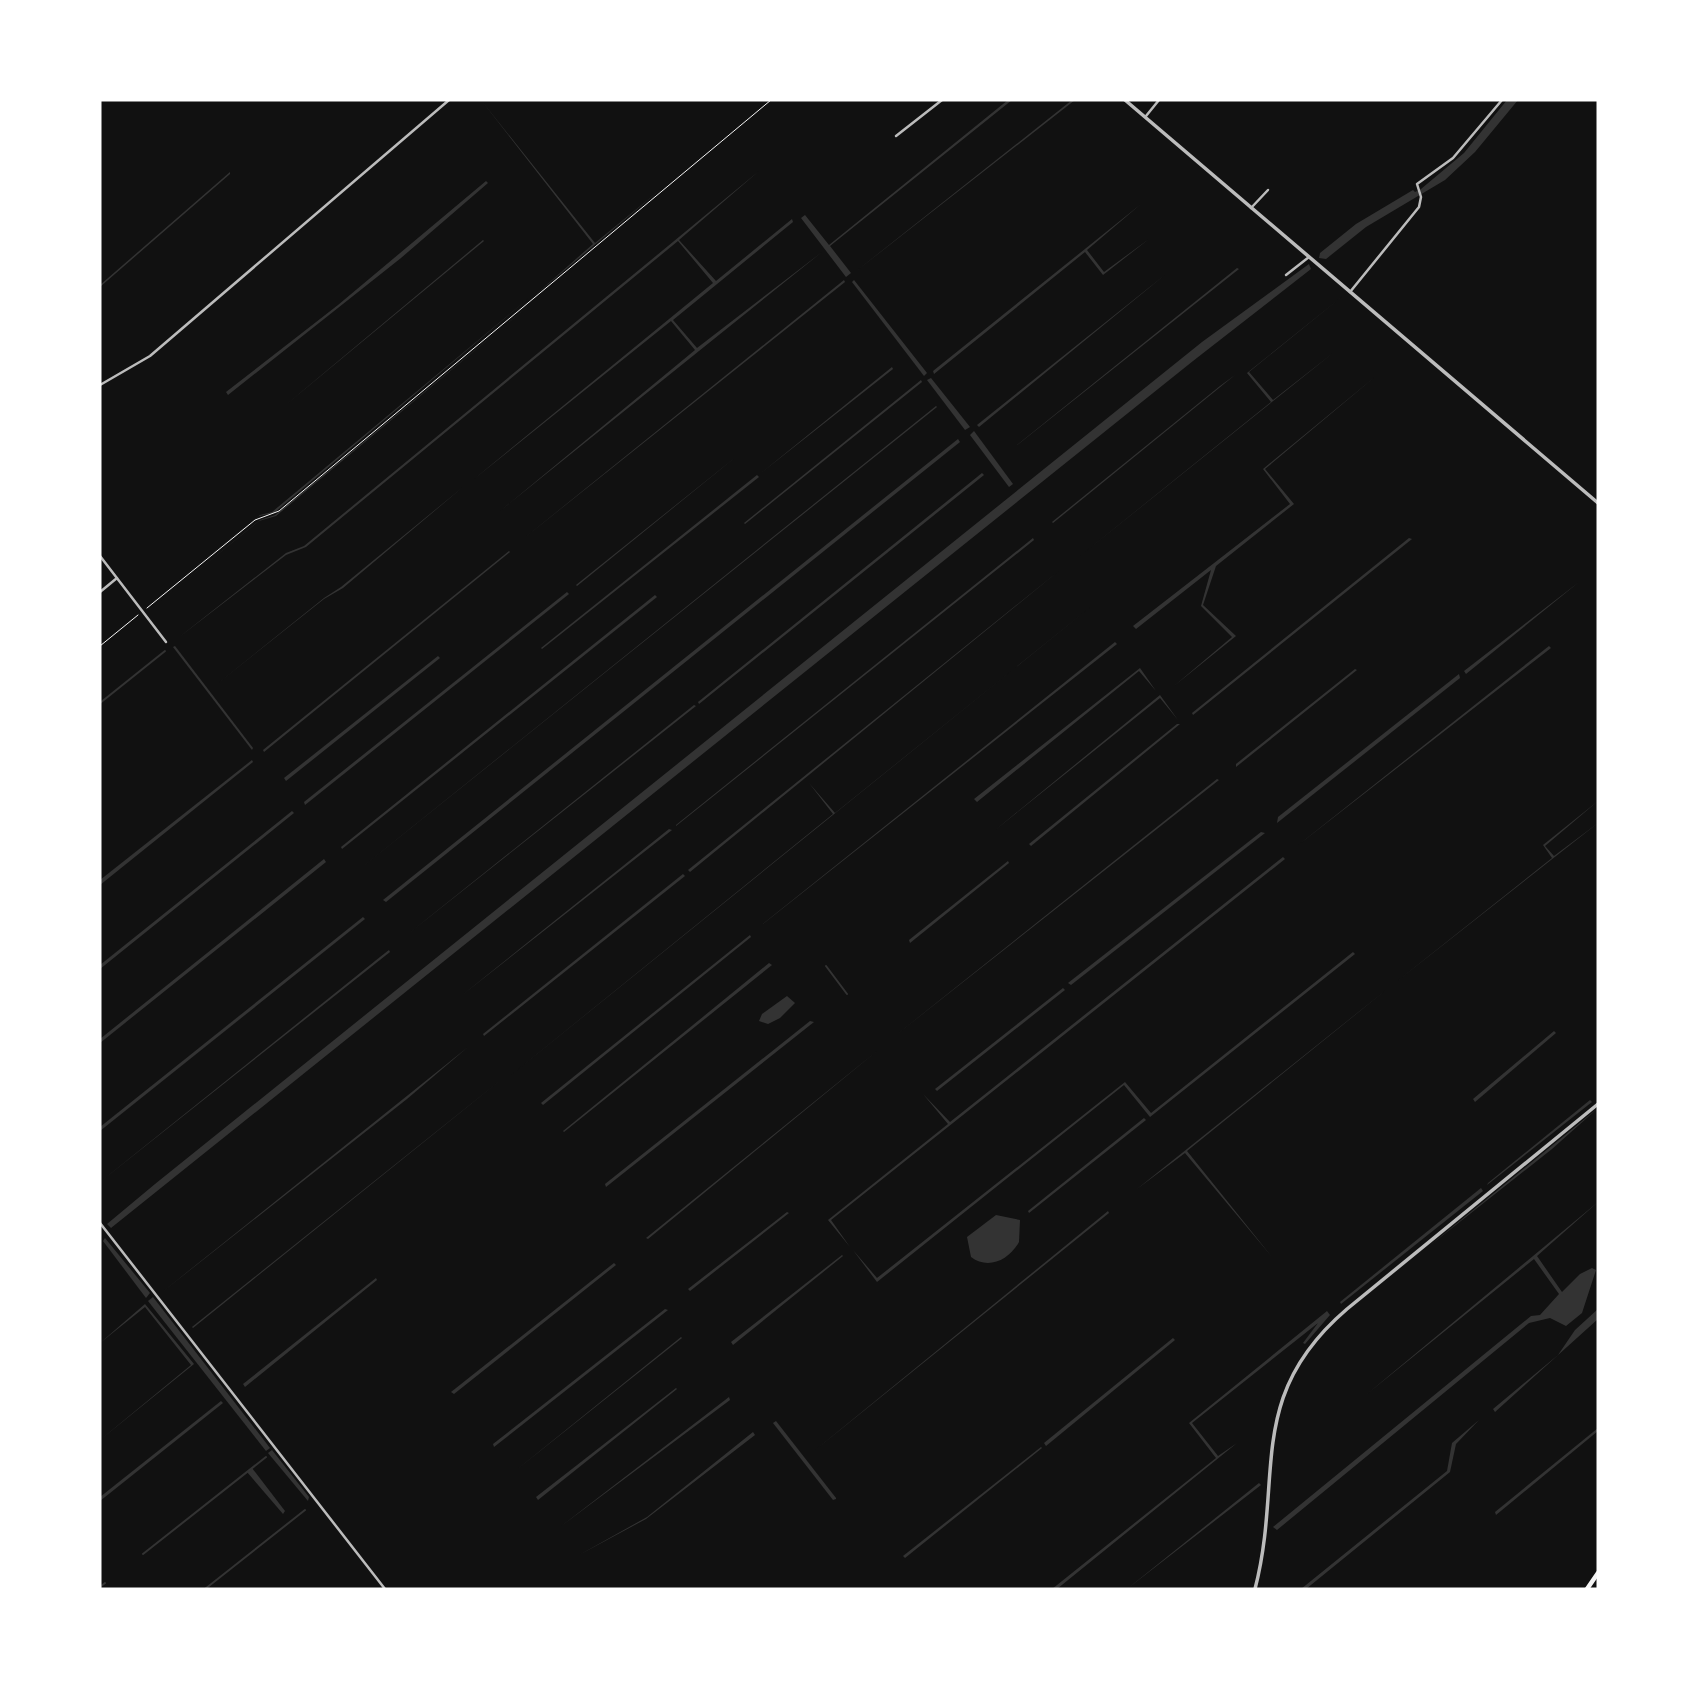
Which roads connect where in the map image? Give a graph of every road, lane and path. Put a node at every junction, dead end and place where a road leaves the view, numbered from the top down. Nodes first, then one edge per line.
1 (449, 100) edge
2 (771, 100) edge
3 (942, 100) edge
4 (1125, 100) edge
5 (1159, 100) edge
6 (1502, 100) edge
7 (1145, 117) junction
8 (896, 136) dead end
9 (1268, 190) dead end
10 (1251, 208) junction
11 (1309, 257) junction
12 (1286, 275) dead end
13 (1350, 292) junction
14 (100, 385) edge
15 (1598, 503) edge
16 (100, 556) edge
17 (117, 578) junction
18 (100, 592) edge
19 (143, 612) junction
20 (166, 642) dead end
21 (100, 646) edge
22 (1598, 1104) edge
23 (100, 1224) edge
24 (1598, 1573) edge
25 (385, 1589) edge
26 (1255, 1589) edge
27 (1587, 1589) edge

1 - 14 street
2 - 19 path
3 - 8 street
4 - 7 street
5 - 7 street
6 - 13 street
7 - 10 street
9 - 10 street
10 - 11 street
11 - 12 street
11 - 13 street
13 - 15 street
16 - 17 street
17 - 18 street
17 - 19 street
19 - 20 street
19 - 21 path
22 - 26 street
23 - 25 street
24 - 27 highway

